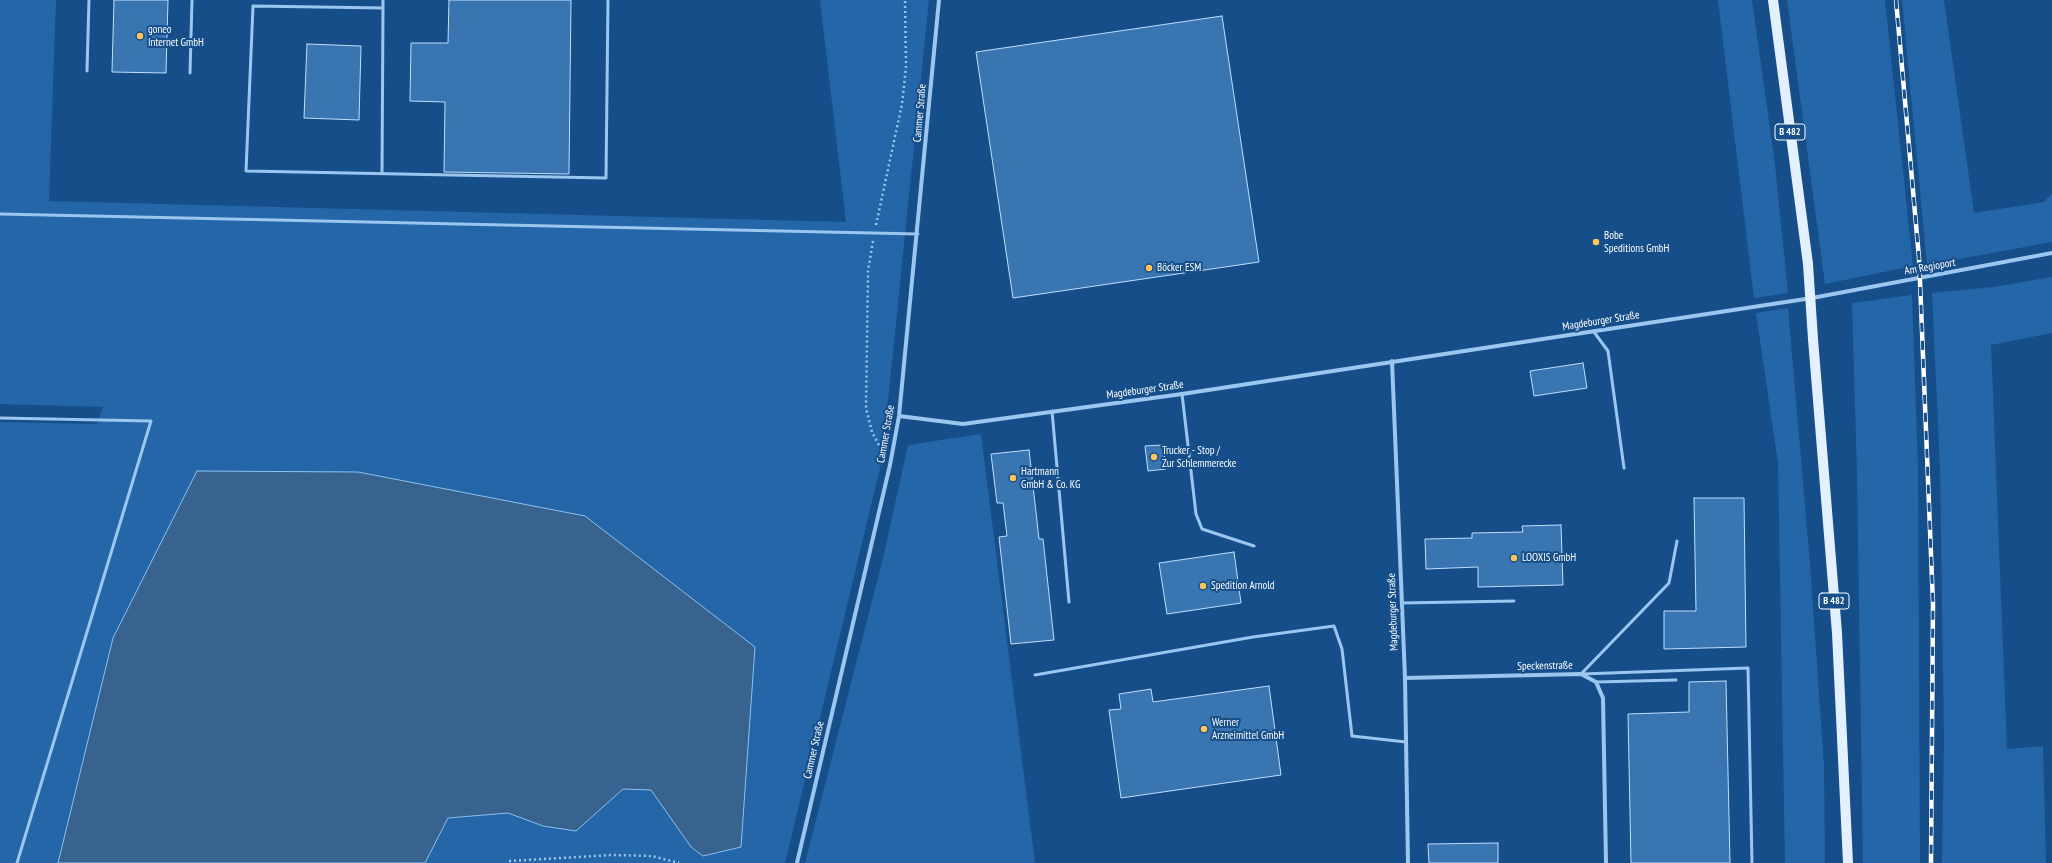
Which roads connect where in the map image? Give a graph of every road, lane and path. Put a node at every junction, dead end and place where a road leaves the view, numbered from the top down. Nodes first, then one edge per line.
1 (89, 0) edge
2 (192, 0) edge
3 (383, 0) edge
4 (608, 0) edge
5 (939, 0) edge
6 (1773, 0) edge
7 (383, 8) junction
8 (86, 72) dead end
9 (190, 73) dead end
10 (382, 174) junction
11 (0, 214) edge
12 (918, 234) junction
13 (2052, 254) edge
14 (1812, 298) joint
15 (1594, 332) junction
16 (1392, 361) junction
17 (1182, 394) junction
18 (1052, 411) junction
19 (899, 416) junction
20 (0, 418) edge
21 (1624, 468) dead end
22 (1677, 541) dead end
23 (1254, 546) dead end
24 (1069, 602) dead end
25 (1402, 602) junction
26 (1514, 602) dead end
27 (1581, 674) junction
28 (1035, 675) dead end
29 (1405, 678) junction
30 (1676, 680) dead end
31 (1596, 682) junction
32 (1406, 742) junction
33 (509, 861) dead end
34 (16, 863) edge
35 (679, 863) edge
36 (797, 863) edge
37 (1408, 863) edge
38 (1606, 863) edge
39 (1752, 863) edge
40 (1848, 863) edge

1 - 8 lane
2 - 9 lane
3 - 7 lane
4 - 10 lane
5 - 12 street, Cammer Straße
6 - 40 main road, B 482, bridge
7 - 10 lane
7 - 10 lane
11 - 12 lane
12 - 19 street, Cammer Straße
13 - 14 street, Am Regioport
14 - 15 street, Magdeburger Straße
15 - 16 street, Magdeburger Straße
15 - 21 lane
16 - 17 street, Magdeburger Straße
16 - 25 street, Magdeburger Straße
17 - 18 street, Magdeburger Straße
17 - 23 lane
18 - 19 street, Magdeburger Straße
18 - 24 lane
19 - 36 street, Cammer Straße
20 - 34 lane
22 - 27 lane
25 - 26 lane
25 - 29 street, Magdeburger Straße
27 - 29 street, Speckenstraße
27 - 31 street, Speckenstraße
27 - 39 lane
28 - 32 lane
29 - 32 street, Magdeburger Straße
30 - 31 lane
31 - 38 street
32 - 37 street, Magdeburger Straße
33 - 35 path

